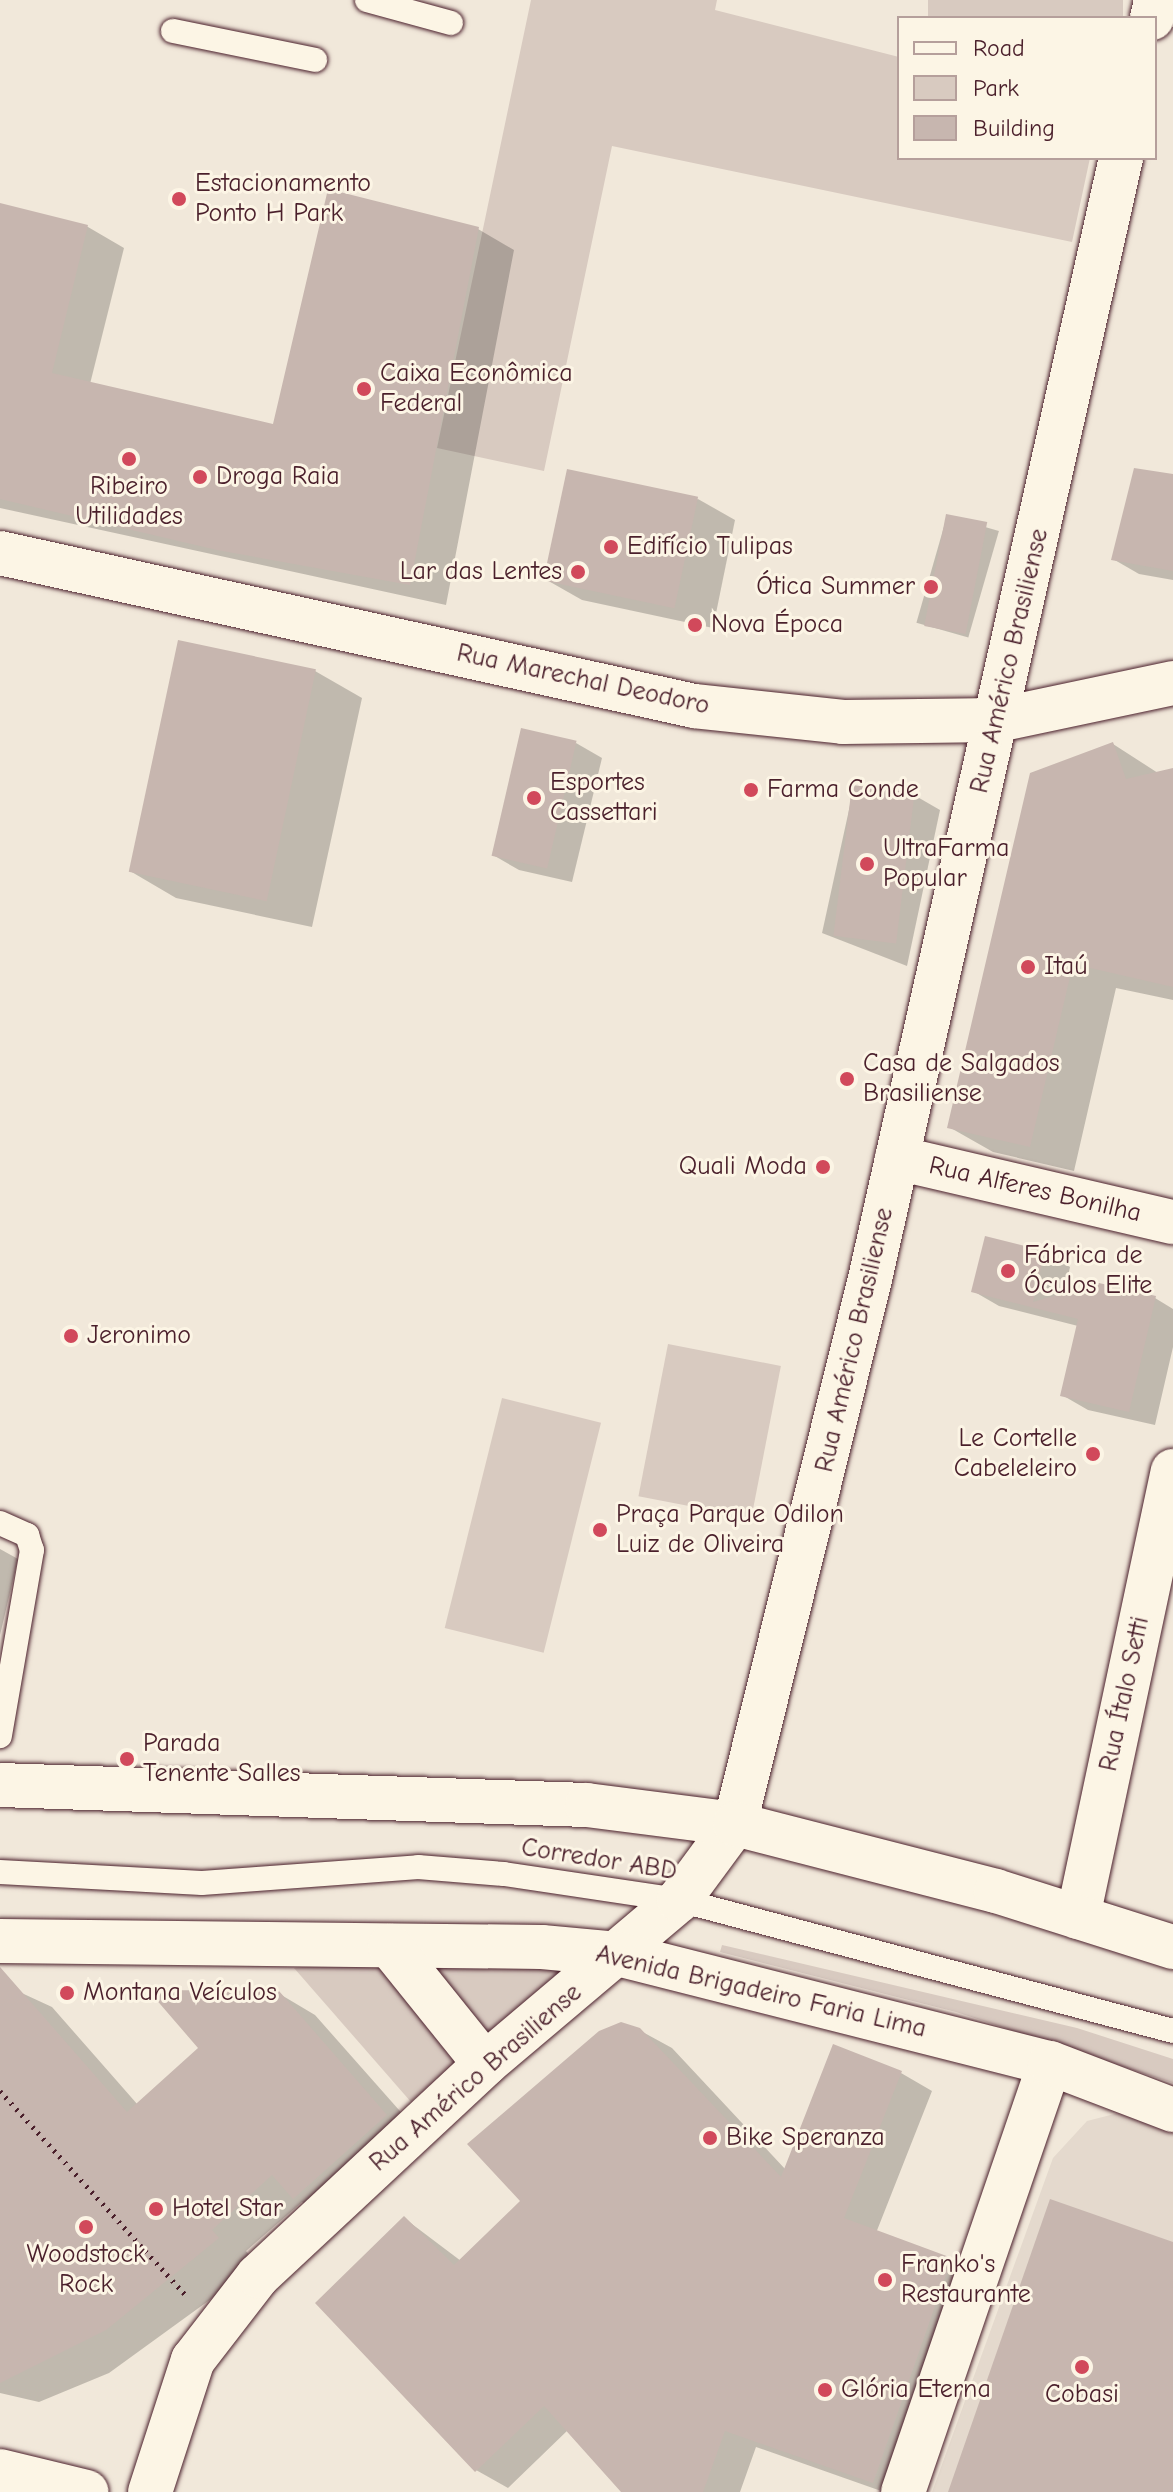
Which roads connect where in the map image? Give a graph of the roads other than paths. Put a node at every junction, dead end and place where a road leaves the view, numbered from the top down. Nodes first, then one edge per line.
1 (367, 0) edge
2 (451, 23) dead end
3 (173, 31) dead end
4 (315, 60) dead end
5 (1121, 160) edge
6 (0, 553) edge
7 (1173, 683) edge
8 (998, 720) junction
9 (897, 1158) junction
10 (1173, 1222) edge
11 (1173, 1471) edge
12 (0, 1523) edge
13 (0, 1736) edge
14 (0, 1785) edge
15 (735, 1824) junction
16 (0, 1872) edge
17 (679, 1900) junction
18 (1078, 1917) junction
19 (0, 1941) edge
20 (390, 1946) junction
21 (1173, 1947) edge
22 (618, 1954) junction
23 (1173, 2031) edge
24 (1050, 2063) junction
25 (485, 2064) junction
26 (1173, 2110) edge
27 (0, 2471) edge
28 (87, 2492) edge
29 (150, 2492) edge
30 (903, 2492) edge

1 - 2 lane
3 - 4 lane
5 - 8 street, Rua Américo Brasiliense
6 - 8 street, Rua Marechal Deodoro
7 - 8 street, Rua Marechal Deodoro
8 - 9 street, Rua Américo Brasiliense
9 - 10 street, Rua Alferes Bonilha
9 - 15 street, Rua Américo Brasiliense
11 - 18 street, Rua Ítalo Setti
12 - 13 lane
14 - 15 street
15 - 17 street, Rua Américo Brasiliense
15 - 18 street
16 - 17 lane, Corredor ABD
17 - 22 street, Rua Américo Brasiliense
17 - 23 lane, Corredor ABD
18 - 21 street
19 - 20 street, Avenida Brigadeiro Faria Lima
20 - 22 street, Avenida Brigadeiro Faria Lima
20 - 25 street
22 - 24 street, Avenida Brigadeiro Faria Lima
22 - 25 street, Rua Américo Brasiliense
24 - 26 street, Avenida Brigadeiro Faria Lima
24 - 30 street
25 - 29 street, Rua Américo Brasiliense
27 - 28 street

